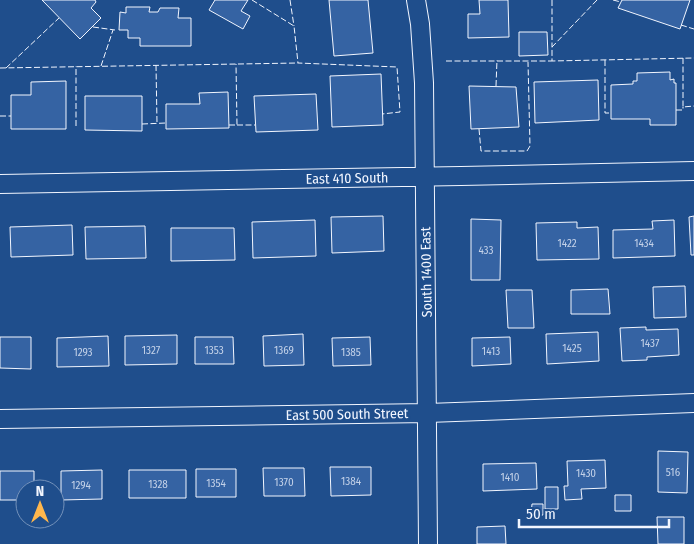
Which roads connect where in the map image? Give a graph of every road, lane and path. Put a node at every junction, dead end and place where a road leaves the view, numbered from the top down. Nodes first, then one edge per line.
1 (416, 0) edge
2 (694, 171) edge
3 (425, 177) junction
4 (0, 184) edge
5 (694, 403) edge
6 (428, 413) junction
7 (0, 420) edge
8 (428, 544) edge

1 - 3 street, South 1400 East
2 - 3 street, East 410 South
3 - 4 street, East 410 South
3 - 6 street, South 1400 East
5 - 6 street, East 500 South Street
6 - 7 street, East 500 South Street
6 - 8 street, South 1400 East

